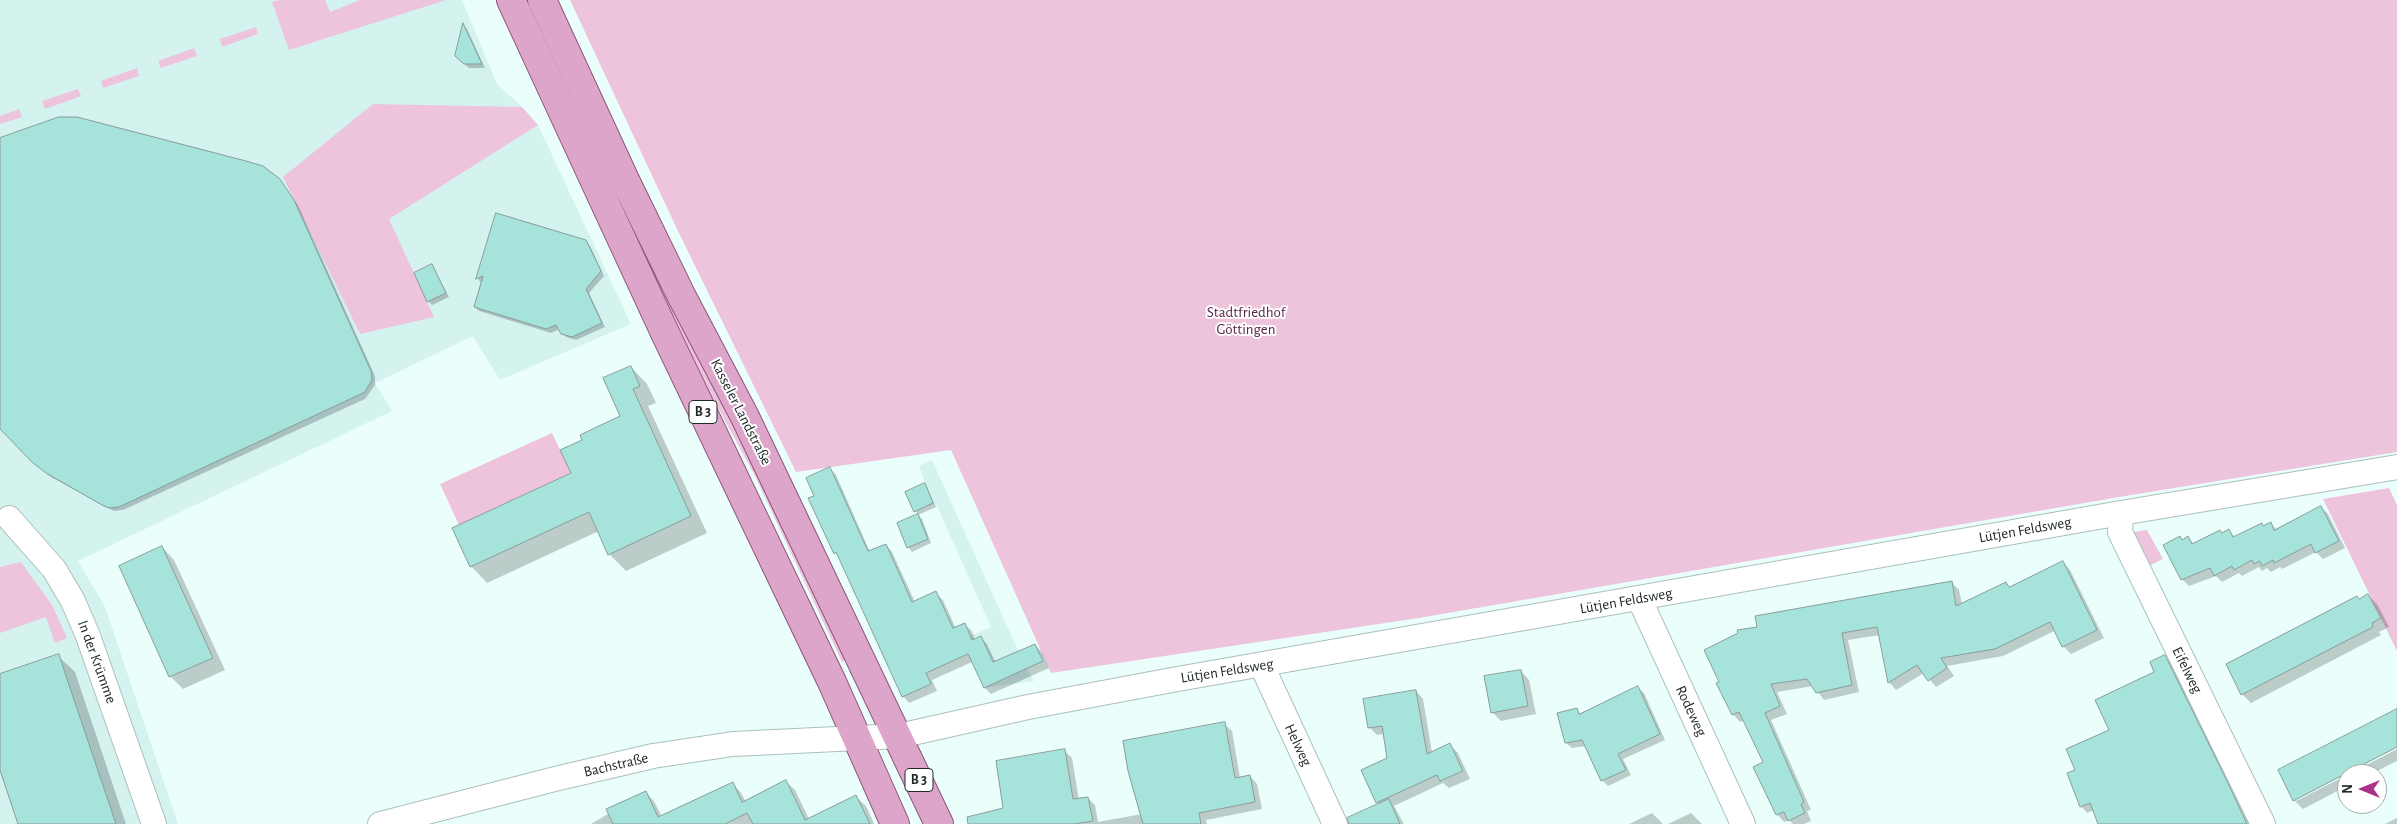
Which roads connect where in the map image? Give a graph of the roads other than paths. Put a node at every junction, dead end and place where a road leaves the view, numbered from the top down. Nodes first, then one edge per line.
1 (510, 0) edge
2 (542, 0) edge
3 (2397, 467) edge
4 (2121, 514) junction
5 (9, 518) dead end
6 (1639, 598) junction
7 (1262, 666) junction
8 (898, 736) junction
9 (856, 739) junction
10 (154, 824) edge
11 (380, 824) edge
12 (895, 824) edge
13 (939, 824) edge
14 (1335, 824) edge
15 (1743, 824) edge
16 (2263, 824) edge

1 - 9 main road, B 3
2 - 8 main road, Kasseler Landstraße / B 3
3 - 4 street, Lütjen Feldsweg
4 - 6 street, Lütjen Feldsweg
4 - 16 street, Eifelweg
5 - 10 street, In der Krümme
6 - 7 street, Lütjen Feldsweg
6 - 15 street, Rodeweg
7 - 8 street, Lütjen Feldsweg
7 - 14 street, Helweg
8 - 9 street, Lütjen Feldsweg
8 - 13 main road, Kasseler Landstraße / B 3
9 - 11 street, Bachstraße
9 - 12 main road, B 3

